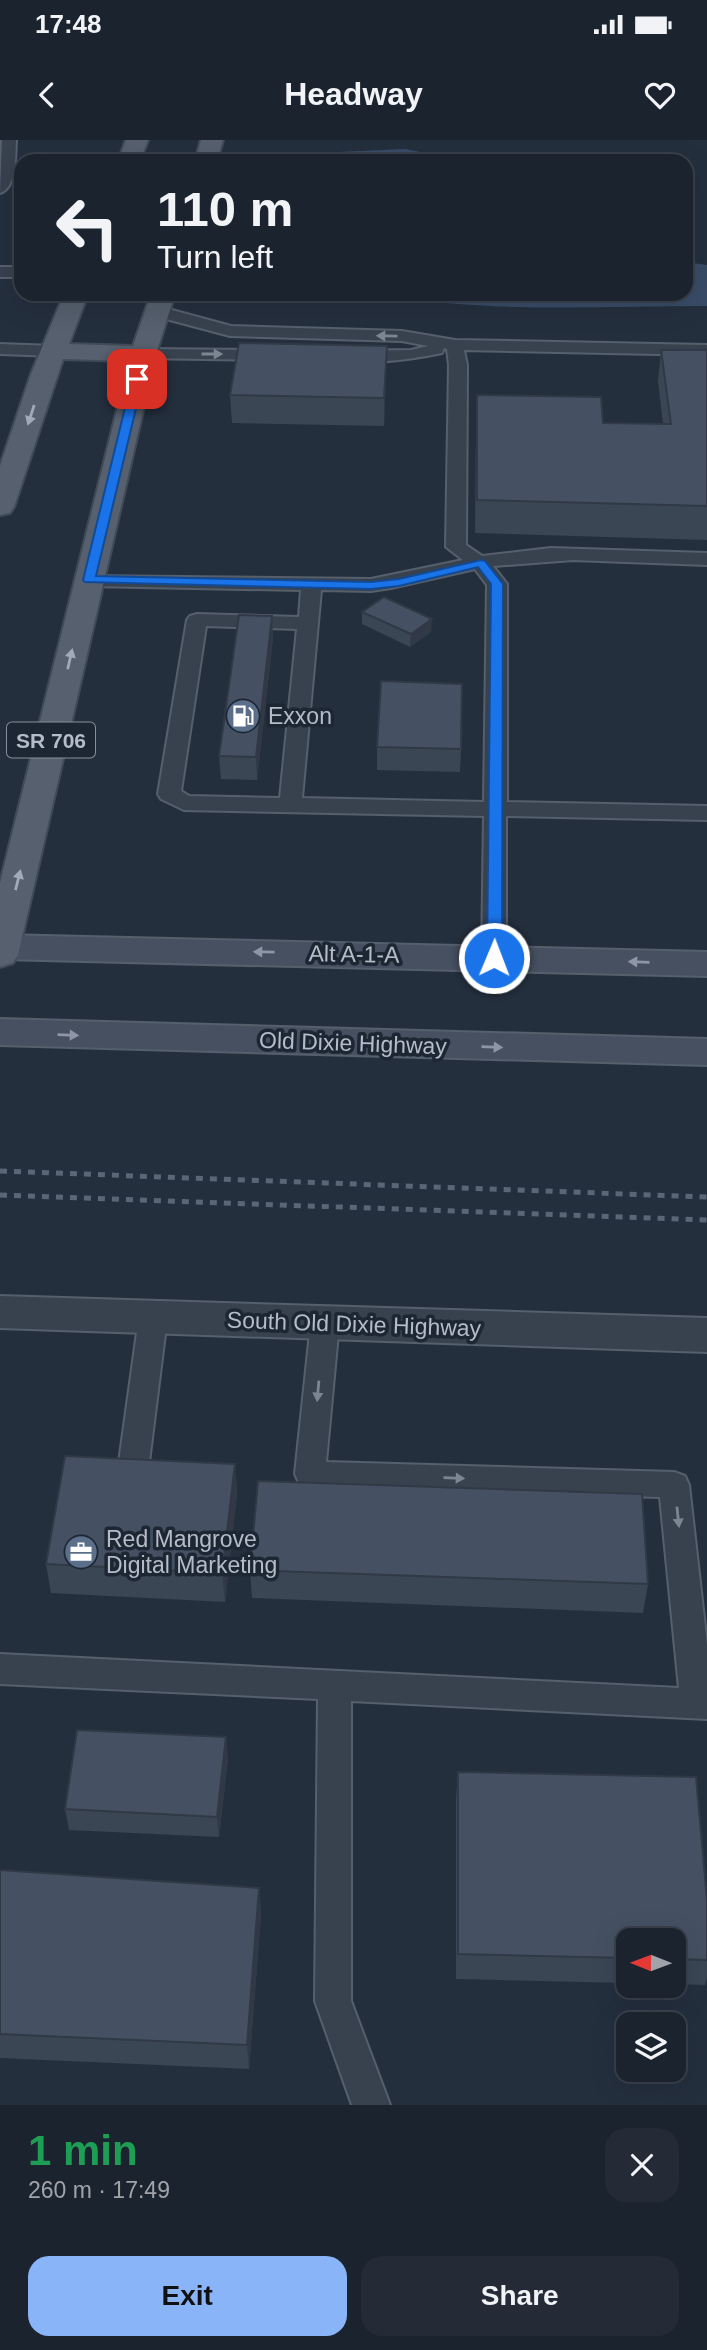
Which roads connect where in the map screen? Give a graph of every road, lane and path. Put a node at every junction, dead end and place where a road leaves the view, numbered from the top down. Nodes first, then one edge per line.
1 (9, 140) edge
2 (4, 169) edge
3 (0, 188) edge
4 (73, 301) edge
5 (160, 302) edge
6 (455, 345) junction
7 (0, 349) edge
8 (54, 351) junction
9 (707, 351) edge
10 (144, 354) junction
11 (288, 355) edge
12 (329, 355) edge
13 (0, 508) edge
14 (707, 559) edge
15 (481, 563) junction
16 (89, 580) junction
17 (312, 584) junction
18 (309, 623) junction
19 (290, 806) junction
20 (496, 810) junction
21 (707, 813) edge
22 (1, 949) edge
23 (494, 958) junction
24 (707, 964) edge
25 (0, 1032) edge
26 (707, 1052) edge
27 (0, 1312) edge
28 (153, 1318) junction
29 (325, 1323) junction
30 (707, 1335) edge
31 (134, 1462) edge
32 (0, 1669) edge
33 (335, 1686) junction
34 (702, 1704) edge
35 (371, 2105) edge

1 - 2 lane
2 - 3 lane
4 - 8 main road
6 -> 5 lane
5 - 10 main road, SR 706
6 - 9 lane
6 - 12 lane
6 - 15 lane
7 - 8 lane
8 - 10 main road
8 -> 13 main road
10 -> 11 lane
10 - 16 main road, SR 706
14 - 15 lane
15 - 17 lane
15 - 20 lane
16 - 17 lane
22 -> 16 main road, SR 706
17 - 18 lane
18 - 19 lane
18 - 19 lane
19 - 20 lane
20 - 21 lane
20 - 23 lane
23 -> 22 main road, Alt A-1-A
24 -> 23 main road, Alt A-1-A
25 -> 26 main road, Old Dixie Highway
27 - 28 street, South Old Dixie Highway
28 - 29 street, South Old Dixie Highway
28 - 31 lane
29 - 30 street, South Old Dixie Highway
29 -> 34 lane
32 - 33 lane
33 - 34 lane
33 - 35 lane

